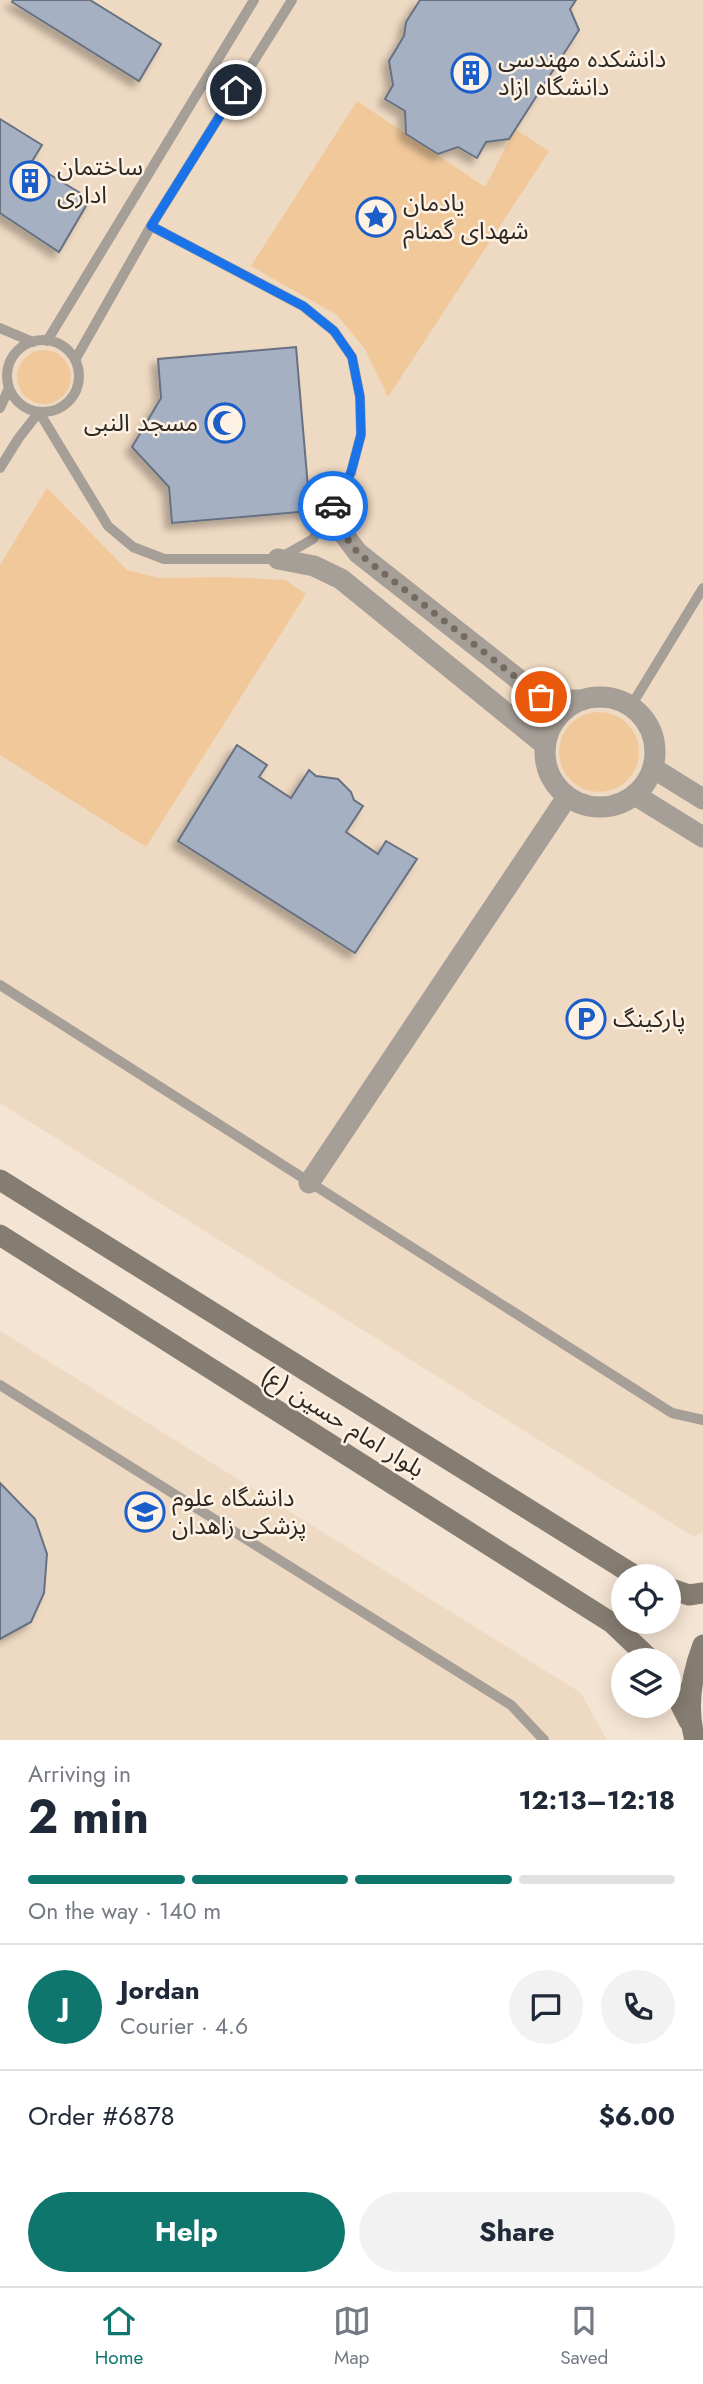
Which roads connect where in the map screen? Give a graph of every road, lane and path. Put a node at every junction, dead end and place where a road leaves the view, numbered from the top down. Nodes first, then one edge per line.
1 (254, 0) edge
2 (292, 0) edge
3 (151, 226) junction
4 (0, 327) edge
5 (47, 341) junction
6 (33, 342) junction
7 (75, 360) junction
8 (4, 370) edge
9 (9, 388) junction
10 (0, 408) edge
11 (39, 412) junction
12 (0, 468) edge
13 (333, 505) junction
14 (278, 559) junction
15 (703, 588) edge
16 (580, 700) junction
17 (631, 706) junction
18 (544, 744) junction
19 (653, 768) junction
20 (635, 795) junction
21 (568, 797) junction
22 (703, 799) edge
23 (703, 837) edge
24 (0, 985) edge
25 (0, 1180) edge
26 (309, 1183) junction
27 (0, 1236) edge
28 (0, 1385) edge
29 (703, 1420) edge
30 (616, 1564) edge
31 (681, 1592) edge
32 (703, 1593) edge
33 (703, 1645) edge
34 (638, 1648) edge
35 (681, 1707) edge
36 (693, 1732) edge
37 (544, 1740) edge

1 - 5 lane
2 - 3 lane
3 - 7 lane
3 - 13 lane
4 - 6 lane
5 - 6 lane
5 - 7 lane
6 - 8 lane
7 - 11 lane
8 - 9 lane
9 - 10 lane
9 - 11 lane
11 - 12 lane
11 - 14 lane
13 - 14 lane
13 - 16 street
14 - 18 street
15 - 17 lane
16 - 17 street
16 - 18 street
17 - 19 street
18 - 21 street
19 - 20 street
19 - 22 street
20 - 21 street
20 - 23 street
21 - 26 street
24 - 26 lane
25 - 30 main road, بلوار امام حسین (ع)
26 - 29 lane
27 - 34 main road, بلوار امام حسین (ع)
28 - 37 lane
31 - 32 main road
33 - 36 main road
35 - 36 main road

